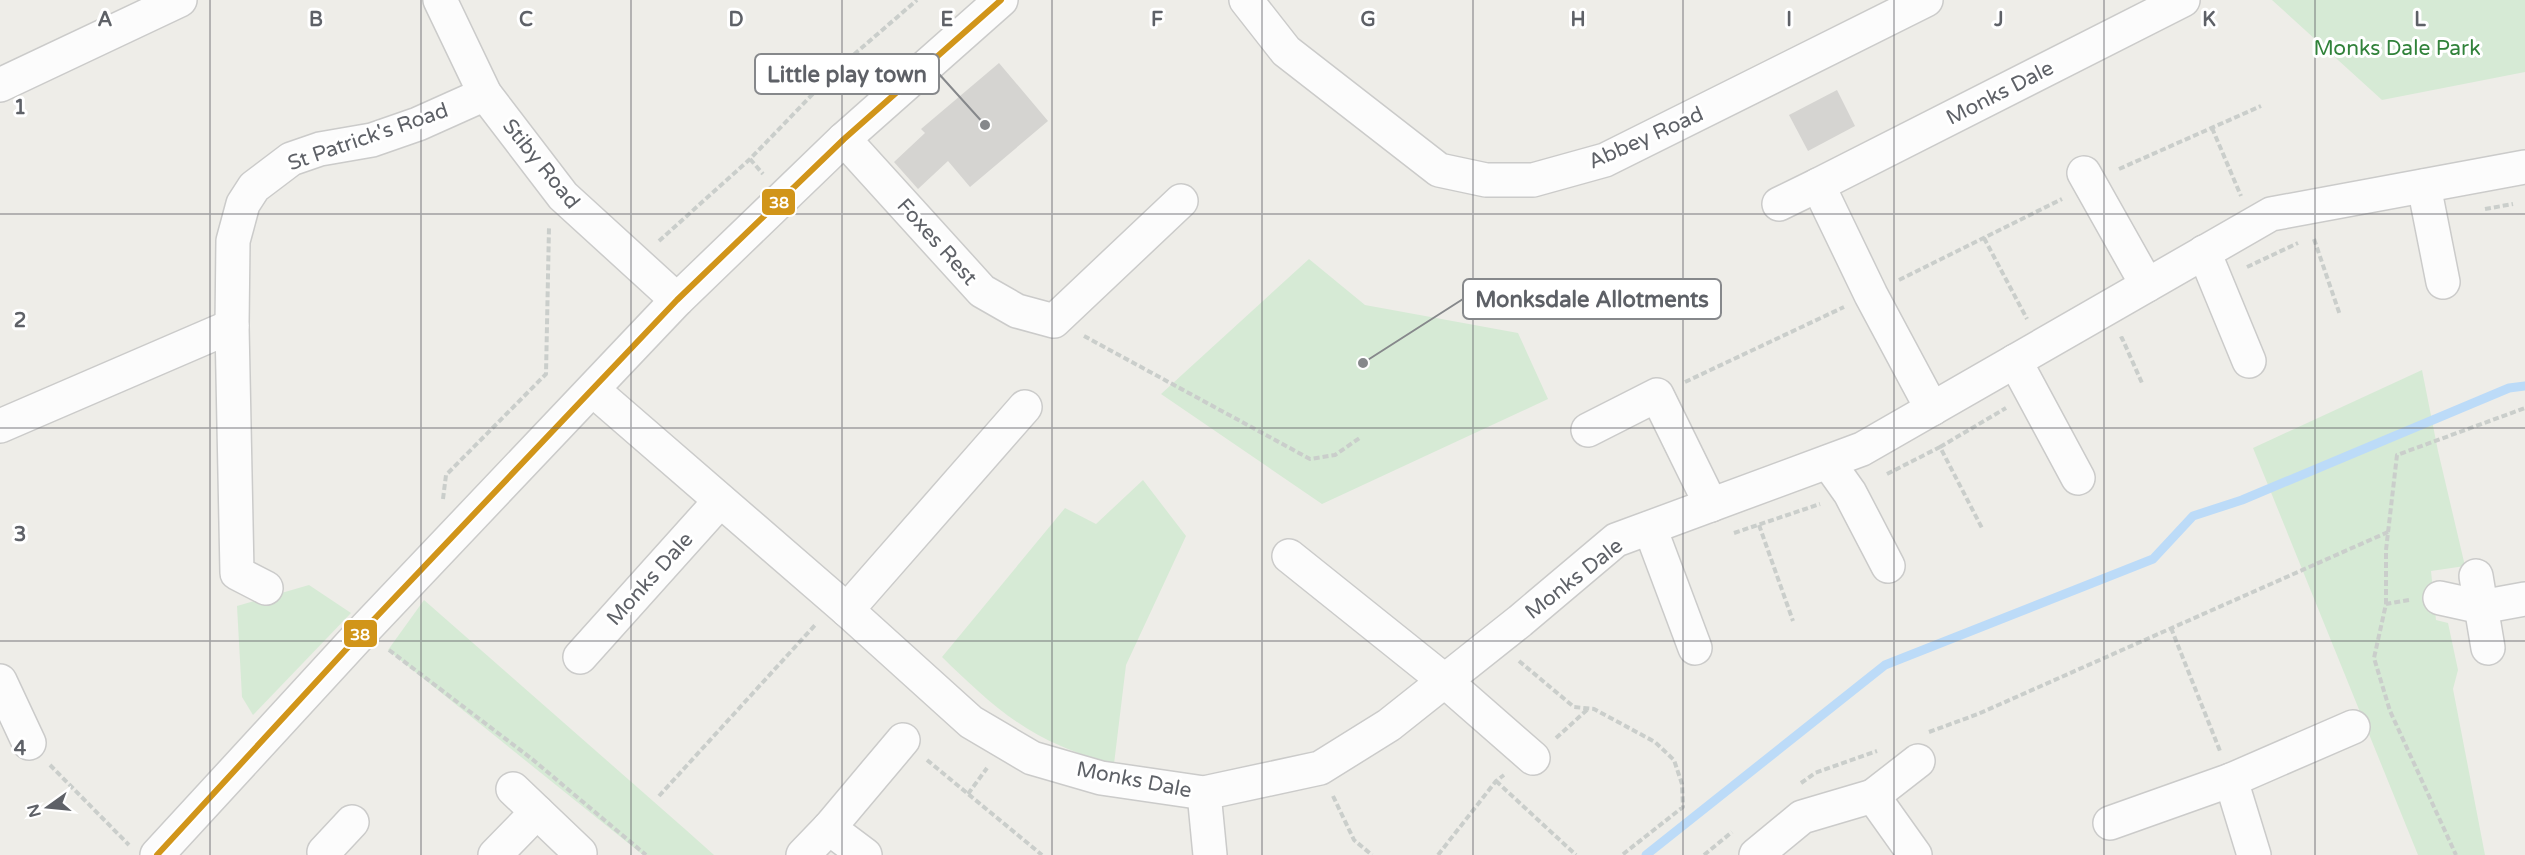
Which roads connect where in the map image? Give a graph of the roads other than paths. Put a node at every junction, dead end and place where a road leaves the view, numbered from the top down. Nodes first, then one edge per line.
1 (180, 0) edge
2 (440, 0) edge
3 (1001, 0) edge
4 (1246, 0) edge
5 (1926, 0) edge
6 (2183, 0) edge
7 (1874, 12) edge
8 (0, 85) edge
9 (485, 94) junction
10 (844, 140) junction
11 (2525, 167) edge
12 (2088, 179) road end
13 (1818, 185) junction
14 (2424, 186) junction
15 (1181, 201) dead end
16 (1779, 204) dead end
17 (2210, 267) junction
18 (2443, 282) dead end
19 (2147, 285) junction
20 (677, 300) junction
21 (232, 326) junction
22 (2028, 353) junction
23 (2249, 361) dead end
24 (593, 390) junction
25 (1025, 407) dead end
26 (1932, 409) junction
27 (0, 426) edge
28 (1588, 430) dead end
29 (1828, 462) junction
30 (2078, 478) dead end
31 (720, 501) junction
32 (1712, 506) junction
33 (1650, 528) junction
34 (1289, 556) dead end
35 (1887, 566) dead end
36 (266, 588) dead end
37 (2478, 592) junction
38 (2440, 597) road end
39 (2525, 599) edge
40 (842, 606) junction
41 (1695, 648) dead end
42 (2488, 648) dead end
43 (580, 657) dead end
44 (0, 681) edge
45 (1445, 681) junction
46 (2353, 727) dead end
47 (903, 740) road end
48 (29, 743) road end
49 (1533, 758) dead end
50 (1918, 761) dead end
51 (2231, 780) junction
52 (513, 789) dead end
53 (1204, 793) junction
54 (1873, 796) junction
55 (537, 812) junction
56 (2110, 824) dead end
57 (829, 828) junction
58 (165, 848) edge
59 (580, 853) dead end
60 (495, 855) edge
61 (803, 855) edge
62 (865, 855) edge
63 (1210, 855) edge
64 (1756, 855) edge
65 (1915, 855) edge
66 (2254, 855) edge

1 - 8 street
2 - 9 street, Stiby Road
3 - 10 street
4 - 7 street, Abbey Road
5 - 7 street, Abbey Road
6 - 13 street, Monks Dale
9 - 20 street, Stiby Road
9 - 21 street, St Patrick's Road
10 - 15 street, Foxes Rest
10 - 20 street
11 - 14 street, Monks Dale
12 - 19 street
13 - 16 street, Monks Dale
13 - 26 street
14 - 17 street, Monks Dale
14 - 18 street
17 - 19 street, Monks Dale
17 - 23 street
19 - 22 street, Monks Dale
20 - 24 street
21 - 27 street
21 - 36 street, St Patrick's Road
22 - 26 street, Monks Dale
22 - 30 street
24 - 31 street, Monks Dale
24 - 58 street
25 - 40 street
26 - 29 street, Monks Dale
28 - 32 street
29 - 32 street, Monks Dale
29 - 35 street
31 - 40 street, Monks Dale
31 - 43 street, Monks Dale
32 - 33 street, Monks Dale
33 - 41 street, Monks Dale
33 - 45 street, Monks Dale
34 - 45 street
37 - 38 street
37 - 39 street
37 - 42 street
40 - 53 street, Monks Dale
44 - 48 street
45 - 49 street
45 - 53 street, Monks Dale
46 - 51 street
47 - 57 street
50 - 54 street
51 - 56 street
51 - 66 street
52 - 55 street
53 - 63 street
54 - 64 street
54 - 65 street
55 - 59 street
55 - 60 street
57 - 61 street
57 - 62 street

